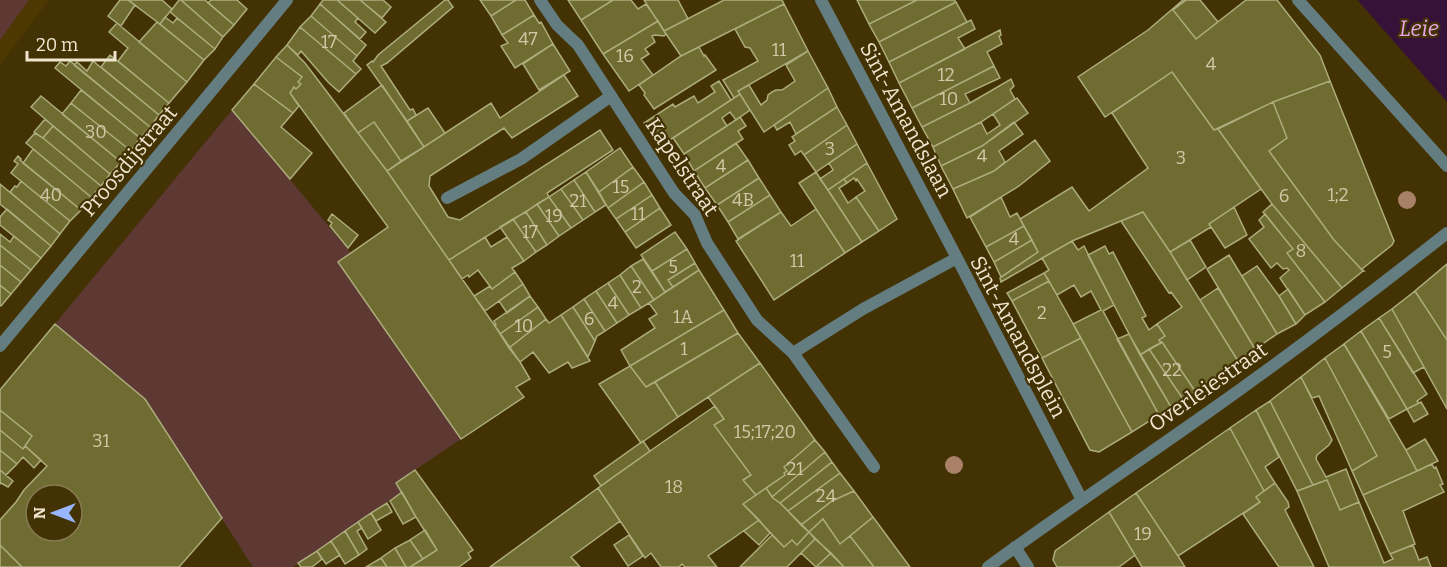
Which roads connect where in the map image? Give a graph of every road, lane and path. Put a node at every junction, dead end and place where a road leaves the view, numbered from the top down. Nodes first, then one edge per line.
1 (287, 0) edge
2 (540, 0) edge
3 (821, 0) edge
4 (1298, 0) edge
5 (611, 96) junction
6 (1447, 166) edge
7 (447, 198) dead end
8 (1447, 233) edge
9 (957, 258) junction
10 (0, 346) edge
11 (793, 354) junction
12 (874, 467) dead end
13 (1082, 500) junction
14 (1015, 547) junction
15 (988, 567) edge
16 (1028, 567) edge

1 - 10 street, Proosdijstraat
2 - 5 street, Kapelstraat
3 - 9 street, Sint-Amandslaan
4 - 6 street
5 - 7 street
5 - 11 street, Kapelstraat
8 - 13 street, Overleiestraat
9 - 11 street, Sint-Amandsplein
9 - 13 street, Sint-Amandsplein
11 - 12 street
13 - 14 street, Overleiestraat
14 - 15 street, Overleiestraat
14 - 16 street

